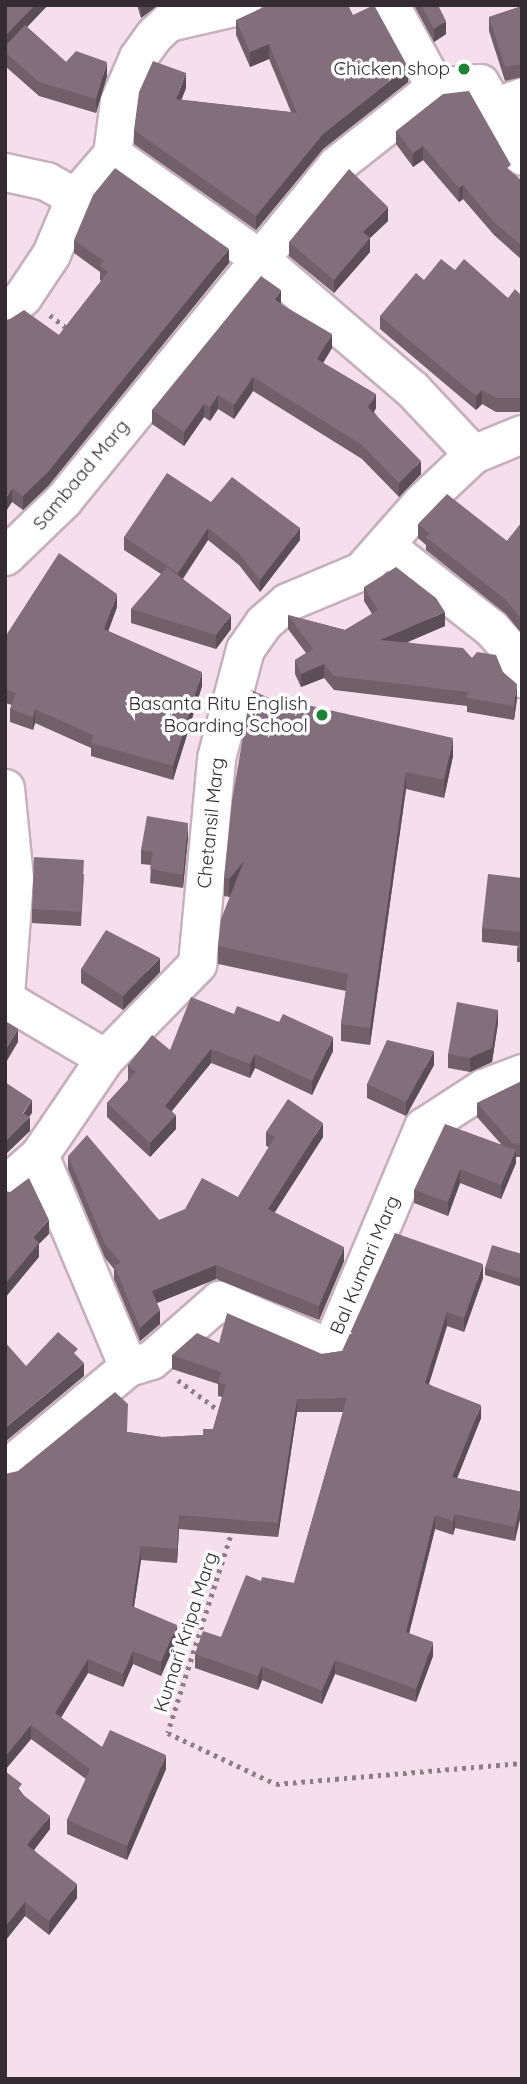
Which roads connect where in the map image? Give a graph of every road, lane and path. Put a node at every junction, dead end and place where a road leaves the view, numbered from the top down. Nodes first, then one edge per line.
1 (242, 5) edge
2 (390, 5) edge
3 (435, 87) junction
4 (508, 102) edge
5 (112, 154) junction
6 (522, 156) edge
7 (5, 172) edge
8 (75, 197) junction
9 (259, 258) junction
10 (14, 305) edge
11 (77, 335) edge
12 (522, 434) edge
13 (472, 454) junction
14 (386, 545) junction
15 (5, 555) edge
16 (522, 678) edge
17 (5, 788) edge
18 (5, 996) edge
19 (105, 1058) junction
20 (522, 1073) edge
21 (39, 1155) junction
22 (5, 1185) edge
23 (140, 1364) junction
24 (228, 1417) edge
25 (5, 1469) edge
26 (236, 1521) edge
27 (522, 1763) edge

1 - 5 street
2 - 3 street
3 - 4 street
3 - 9 street, Sambaad Marg
4 - 6 street
5 - 8 street
5 - 9 street
7 - 8 street
8 - 10 street
9 - 13 street
9 - 15 street, Sambaad Marg
10 - 11 path
12 - 13 street
13 - 14 street, Chetansil Marg
14 - 16 street
14 - 19 street, Chetansil Marg
17 - 18 street
18 - 19 street
19 - 21 street
20 - 23 street, Bal Kumari Marg
21 - 22 street
21 - 23 street
23 - 24 path
23 - 25 street
26 - 27 path, Kumari Kripa Marg

